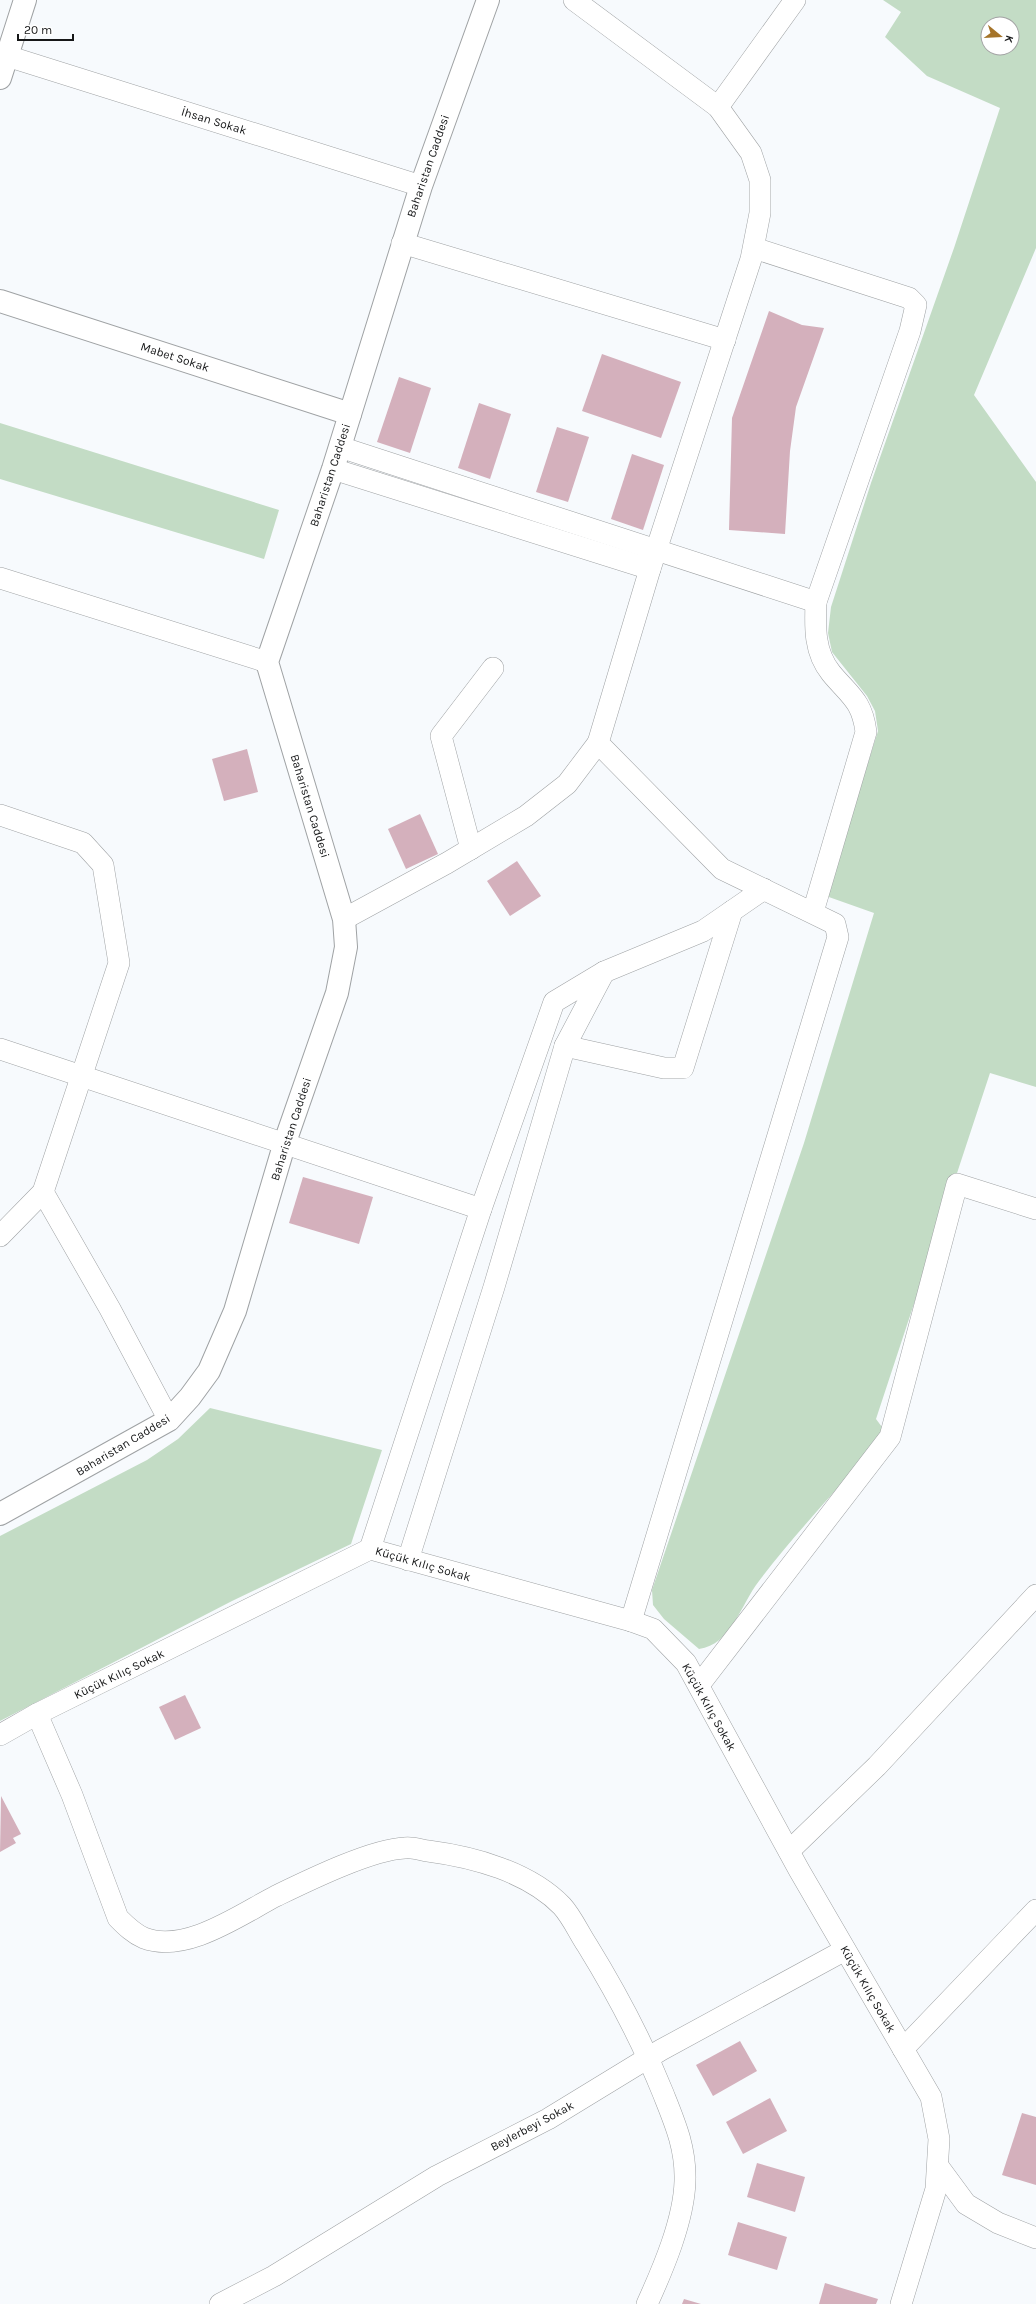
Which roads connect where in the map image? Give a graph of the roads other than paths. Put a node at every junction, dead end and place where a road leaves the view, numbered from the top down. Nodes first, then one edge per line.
1 (25, 0) edge
2 (488, 0) edge
3 (574, 0) edge
4 (795, 0) edge
5 (7, 56) junction
6 (0, 78) edge
7 (718, 107) junction
8 (421, 186) junction
9 (402, 243) junction
10 (754, 248) junction
11 (0, 301) edge
12 (725, 340) junction
13 (350, 414) junction
14 (340, 446) junction
15 (334, 469) junction
16 (653, 560) junction
17 (0, 578) edge
18 (816, 602) junction
19 (267, 662) junction
20 (493, 668) dead end
21 (598, 743) junction
22 (0, 815) edge
23 (471, 849) junction
24 (764, 889) junction
25 (732, 911) junction
26 (813, 912) junction
27 (344, 919) junction
28 (604, 972) junction
29 (565, 1046) junction
30 (0, 1049) edge
31 (80, 1075) junction
32 (285, 1142) junction
33 (43, 1192) junction
34 (481, 1209) junction
35 (1036, 1209) edge
36 (0, 1236) edge
37 (169, 1420) junction
38 (0, 1514) edge
39 (370, 1549) junction
40 (408, 1560) junction
41 (1036, 1595) edge
42 (631, 1621) junction
43 (698, 1686) junction
44 (37, 1714) junction
45 (0, 1735) edge
46 (789, 1851) junction
47 (1036, 1910) edge
48 (845, 1950) junction
49 (903, 2049) junction
50 (649, 2058) junction
51 (938, 2166) junction
52 (1036, 2238) edge
53 (220, 2304) edge
54 (647, 2304) edge
55 (901, 2304) edge

1 - 5 street
2 - 8 street, Baharistan Caddesi
3 - 7 street
4 - 7 street
5 - 6 street
5 - 8 street, İhsan Sokak
7 - 10 street
8 - 9 street, Baharistan Caddesi
9 - 12 street
9 - 13 street, Baharistan Caddesi
10 - 12 street
10 - 18 street
11 - 13 street, Mabet Sokak
12 - 16 street
13 - 14 street, Baharistan Caddesi
14 - 15 street, Baharistan Caddesi
14 - 16 street
15 - 16 street
15 - 19 street, Baharistan Caddesi
16 - 18 street
16 - 21 street
17 - 19 street
18 - 26 street
19 - 27 street, Baharistan Caddesi
20 - 23 street
21 - 23 street
21 - 24 street
22 - 31 street
23 - 27 street
24 - 25 street
24 - 26 street
25 - 28 street
25 - 29 street
26 - 42 street
27 - 32 street, Baharistan Caddesi
28 - 29 street
28 - 34 street
29 - 40 street
30 - 31 street
31 - 32 street
31 - 33 street
32 - 34 street
32 - 37 street, Baharistan Caddesi
33 - 36 street
33 - 37 street
34 - 39 street
35 - 43 street
37 - 38 street, Baharistan Caddesi
39 - 40 street, Küçük Kılıç Sokak
39 - 44 street, Küçük Kılıç Sokak
40 - 42 street, Küçük Kılıç Sokak
41 - 46 street
42 - 43 street, Küçük Kılıç Sokak
43 - 46 street, Küçük Kılıç Sokak
44 - 45 street, Küçük Kılıç Sokak
44 - 50 street
46 - 48 street, Küçük Kılıç Sokak
47 - 49 street
48 - 49 street, Küçük Kılıç Sokak
48 - 50 street, Beylerbeyi Sokak
49 - 51 street, Küçük Kılıç Sokak
50 - 53 street, Beylerbeyi Sokak
50 - 54 street
51 - 52 street
51 - 55 street, Küçük Kılıç Sokak

